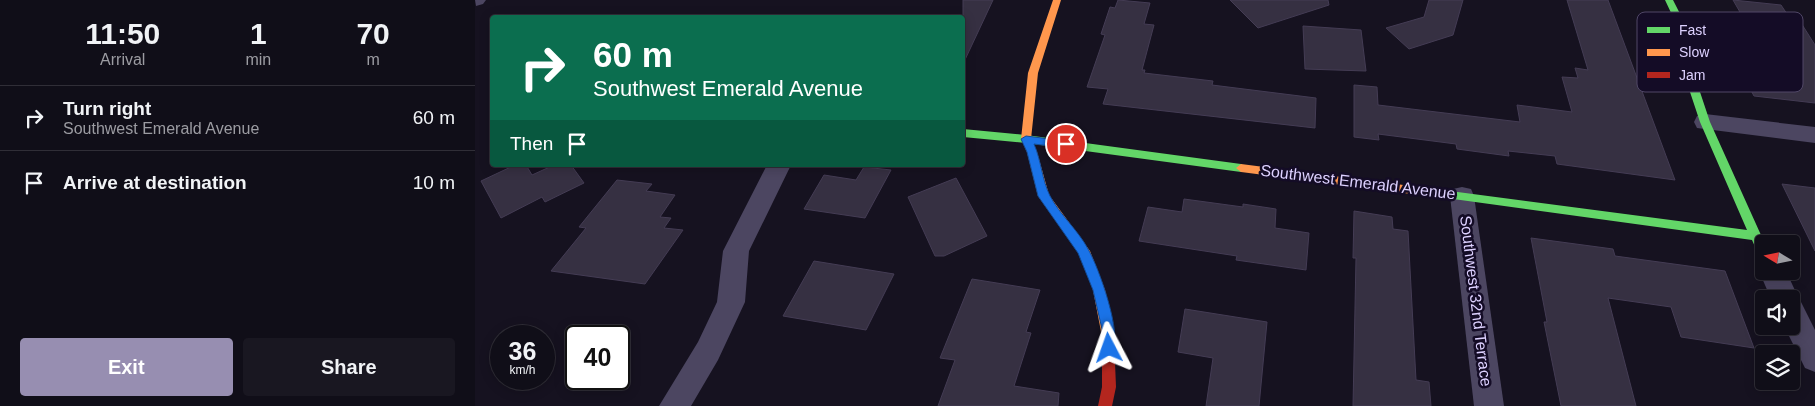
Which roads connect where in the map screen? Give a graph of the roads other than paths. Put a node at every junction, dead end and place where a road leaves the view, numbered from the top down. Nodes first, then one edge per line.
1 (1057, 0) edge
2 (1669, 0) edge
3 (1675, 12) edge
4 (1695, 92) edge
5 (1705, 122) junction
6 (965, 133) edge
7 (1815, 135) edge
8 (1026, 139) junction
9 (778, 167) edge
10 (1462, 196) junction
11 (1754, 236) joint
12 (1800, 327) edge
13 (1813, 350) edge
14 (673, 406) edge
15 (1105, 406) edge
16 (1489, 406) edge

1 - 8 street
2 - 3 street
4 - 5 street
5 - 7 street
5 - 11 street
6 - 8 street, Southwest Emerald Avenue
8 - 10 street, Southwest Emerald Avenue
8 - 15 street
9 - 14 street
10 - 11 street, Southwest Emerald Avenue
10 - 16 street, Southwest 32nd Terrace
12 - 13 street

